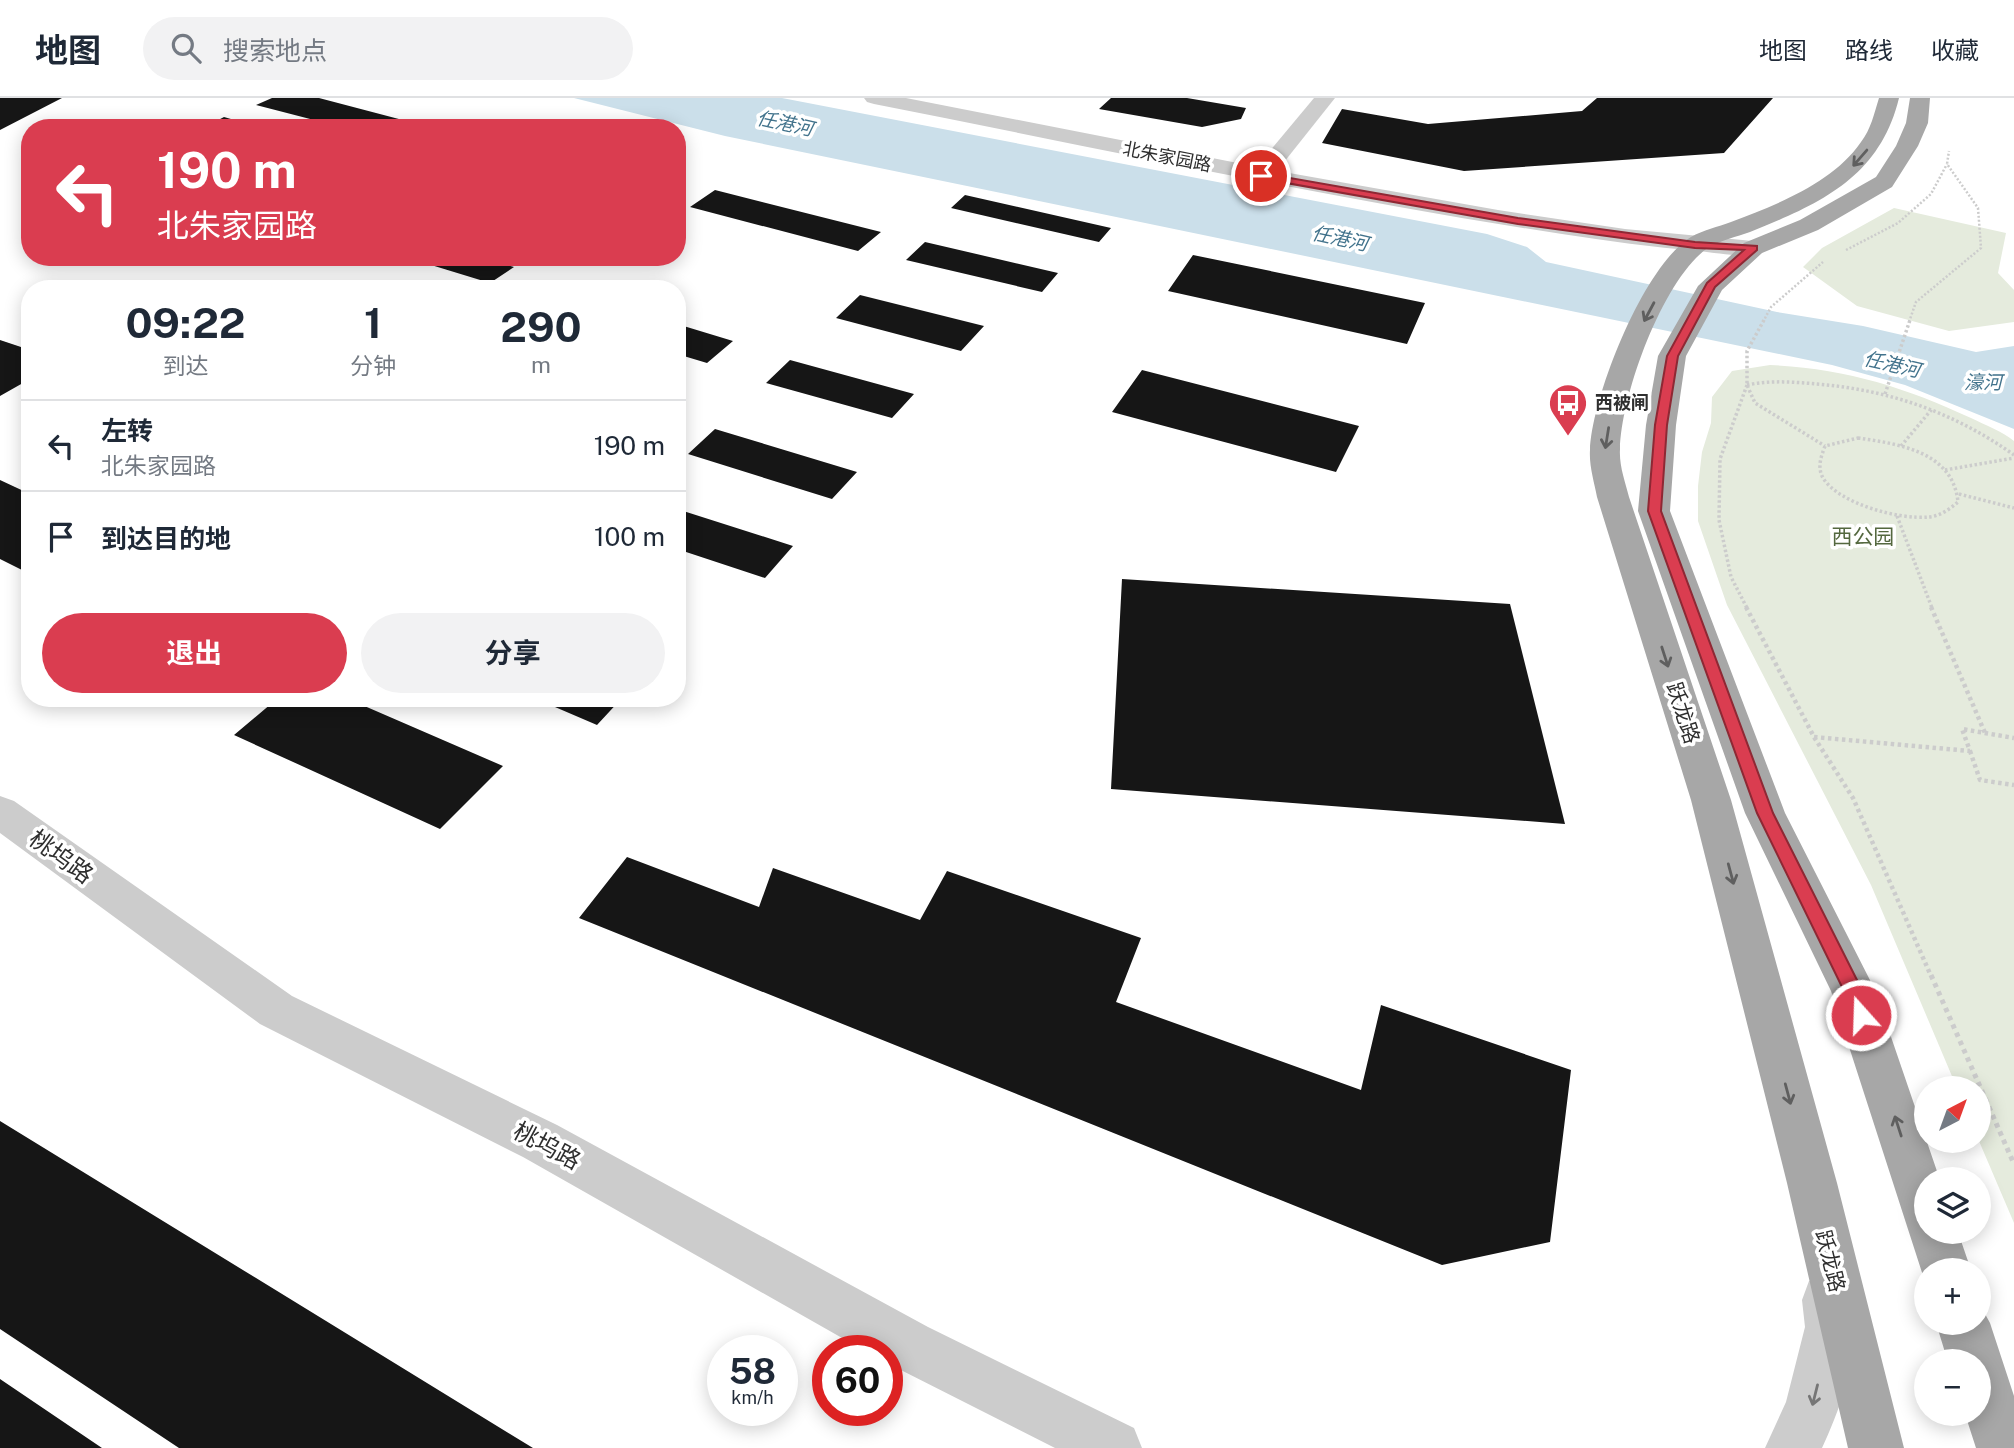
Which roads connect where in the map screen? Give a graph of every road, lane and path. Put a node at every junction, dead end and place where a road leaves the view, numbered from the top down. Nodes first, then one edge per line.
1 (874, 98) edge
2 (1325, 98) edge
3 (1889, 98) edge
4 (1920, 98) edge
5 (1949, 151) dead end
6 (1261, 176) junction
7 (1695, 245) junction
8 (1753, 248) junction
9 (1772, 307) dead end
10 (1747, 385) junction
11 (1885, 394) junction
12 (1932, 409) junction
13 (1825, 446) junction
14 (1902, 446) junction
15 (2014, 457) edge
16 (1945, 470) junction
17 (1959, 494) junction
18 (2014, 508) edge
19 (1896, 515) junction
20 (1985, 733) junction
21 (1814, 737) junction
22 (2014, 738) edge
23 (1970, 751) junction
24 (2014, 785) edge
25 (0, 812) edge
26 (2014, 1164) edge
27 (1914, 1175) edge
28 (1812, 1183) junction
29 (1991, 1410) edge
30 (1114, 1448) edge
31 (1793, 1448) edge
32 (1876, 1448) edge
33 (2004, 1448) edge

1 - 6 street, 北朱家园路
2 - 6 street
3 -> 7 main road, 跃龙路
4 - 8 main road, 跃龙路
5 - 11 path
6 - 7 street, 北朱家园路
7 - 8 street, 北朱家园路
7 -> 28 main road, 跃龙路
27 -> 8 main road, 跃龙路
9 - 10 path
10 - 11 path
10 - 13 path
10 - 21 path
11 - 12 path
12 - 14 path
12 - 15 path
13 - 14 path
13 - 19 path
14 - 16 path
15 - 16 path
16 - 17 path
17 - 18 path
17 - 19 path
19 - 20 path
20 - 22 path
20 - 23 path
21 - 23 path
21 - 26 path
23 - 24 path
25 - 30 street, 桃坞路
28 -> 31 street
28 - 32 main road, 跃龙路
29 - 33 main road

